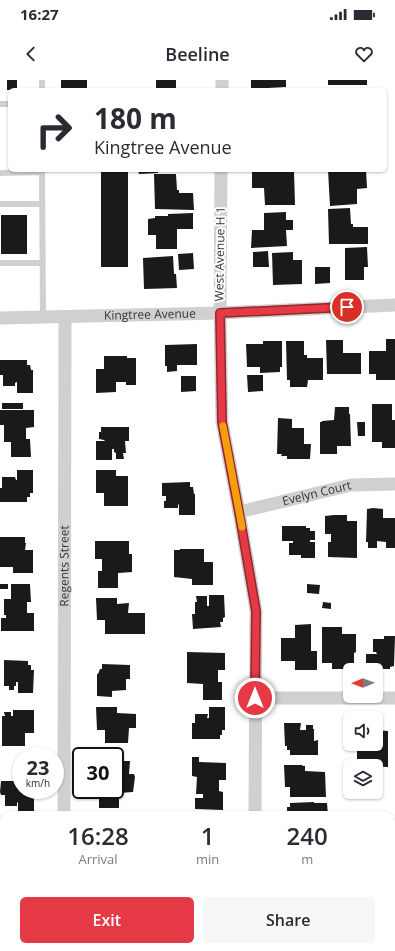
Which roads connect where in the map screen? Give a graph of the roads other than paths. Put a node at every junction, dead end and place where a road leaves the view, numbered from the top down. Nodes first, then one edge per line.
1 (21, 172) edge
2 (42, 172) edge
3 (221, 172) edge
4 (0, 173) edge
5 (0, 204) edge
6 (42, 204) junction
7 (0, 263) edge
8 (43, 263) junction
9 (395, 305) edge
10 (220, 313) junction
11 (44, 317) junction
12 (65, 317) junction
13 (0, 318) edge
14 (395, 484) edge
15 (239, 512) junction
16 (255, 698) junction
17 (395, 698) edge
18 (64, 811) edge
19 (255, 811) edge

1 - 4 lane
2 - 6 lane
3 - 10 street, West Avenue H 1
5 - 6 lane
6 - 8 lane
7 - 8 lane
8 - 11 lane
9 - 10 street, Kingtree Avenue
10 - 12 street, Kingtree Avenue
10 - 15 street, West Avenue H 1
11 - 12 street, Kingtree Avenue
11 - 13 street, Kingtree Avenue
12 - 18 street, Regents Street
14 - 15 street, Evelyn Court
15 - 16 street, West Avenue H 1
16 - 17 street
16 - 19 street, West Avenue H 1

